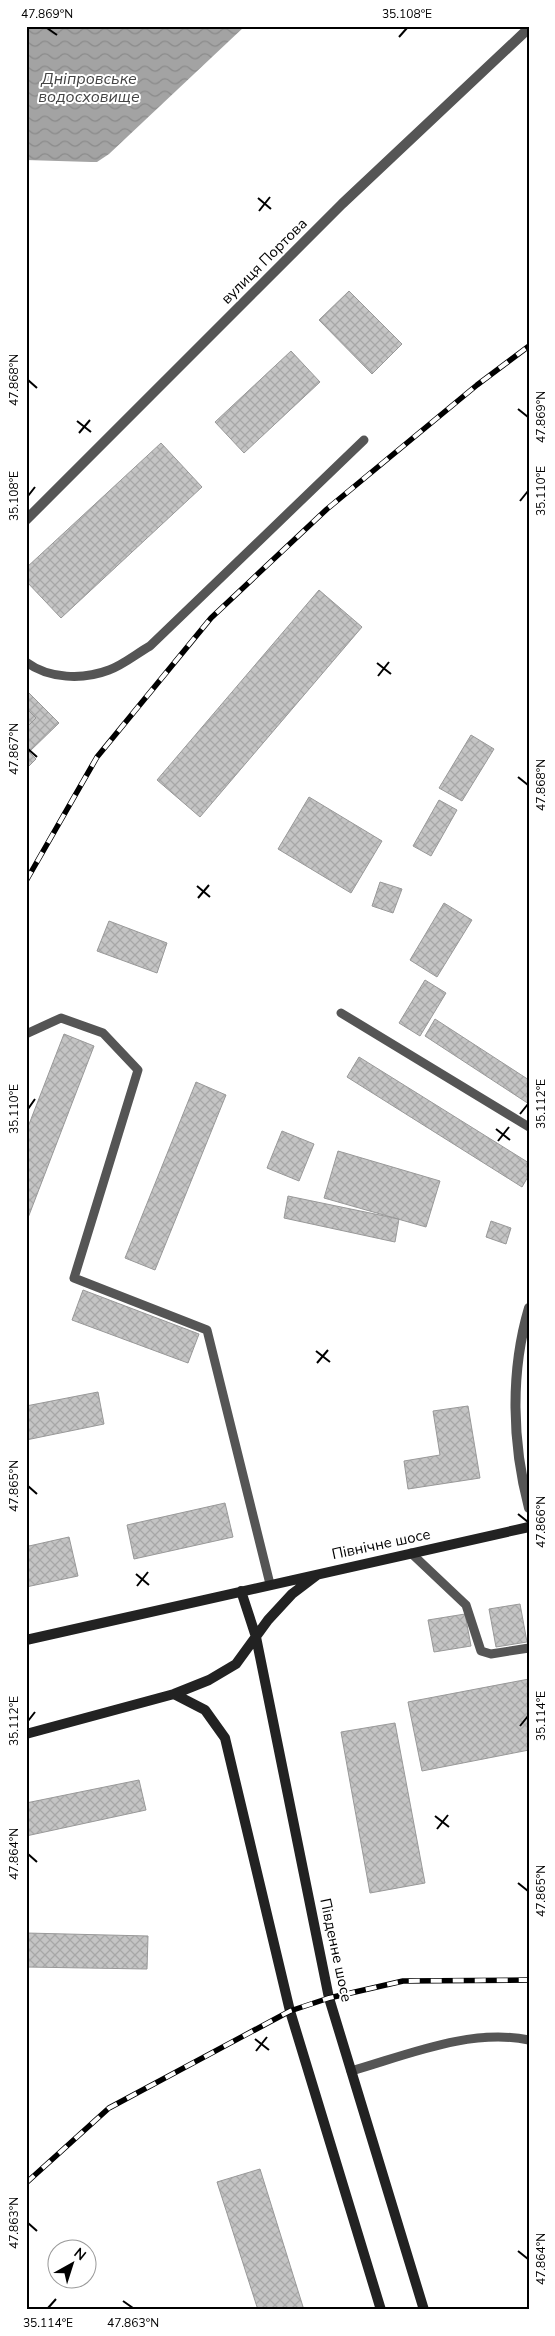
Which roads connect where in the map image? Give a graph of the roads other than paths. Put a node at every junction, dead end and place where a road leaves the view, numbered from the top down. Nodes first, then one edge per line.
1 (529, 28) edge
2 (364, 440) dead end
3 (26, 520) edge
4 (26, 662) edge
5 (341, 1013) dead end
6 (26, 1034) edge
7 (529, 1127) edge
8 (529, 1308) edge
9 (529, 1508) edge
10 (529, 1527) edge
11 (411, 1553) junction
12 (320, 1573) junction
13 (270, 1584) junction
14 (240, 1591) junction
15 (256, 1637) junction
16 (26, 1640) edge
17 (529, 1648) edge
18 (174, 1694) junction
19 (26, 1734) edge
20 (529, 2040) edge
21 (351, 2071) junction
22 (381, 2310) edge
23 (424, 2310) edge

1 - 3 street, вулиця Портова
2 - 4 lane
5 - 7 lane
6 - 13 lane
8 - 9 street
10 - 11 main road, Північне шосе
11 - 12 main road, Північне шосе
11 - 17 lane
12 - 13 main road, Північне шосе
12 - 15 main road
13 - 14 main road, Північне шосе
14 - 15 main road, Південне шосе
14 - 16 main road, Північне шосе
15 - 18 main road
15 - 21 main road, Південне шосе
18 - 19 main road
18 - 22 main road
20 - 21 lane
21 - 23 main road, Південне шосе

